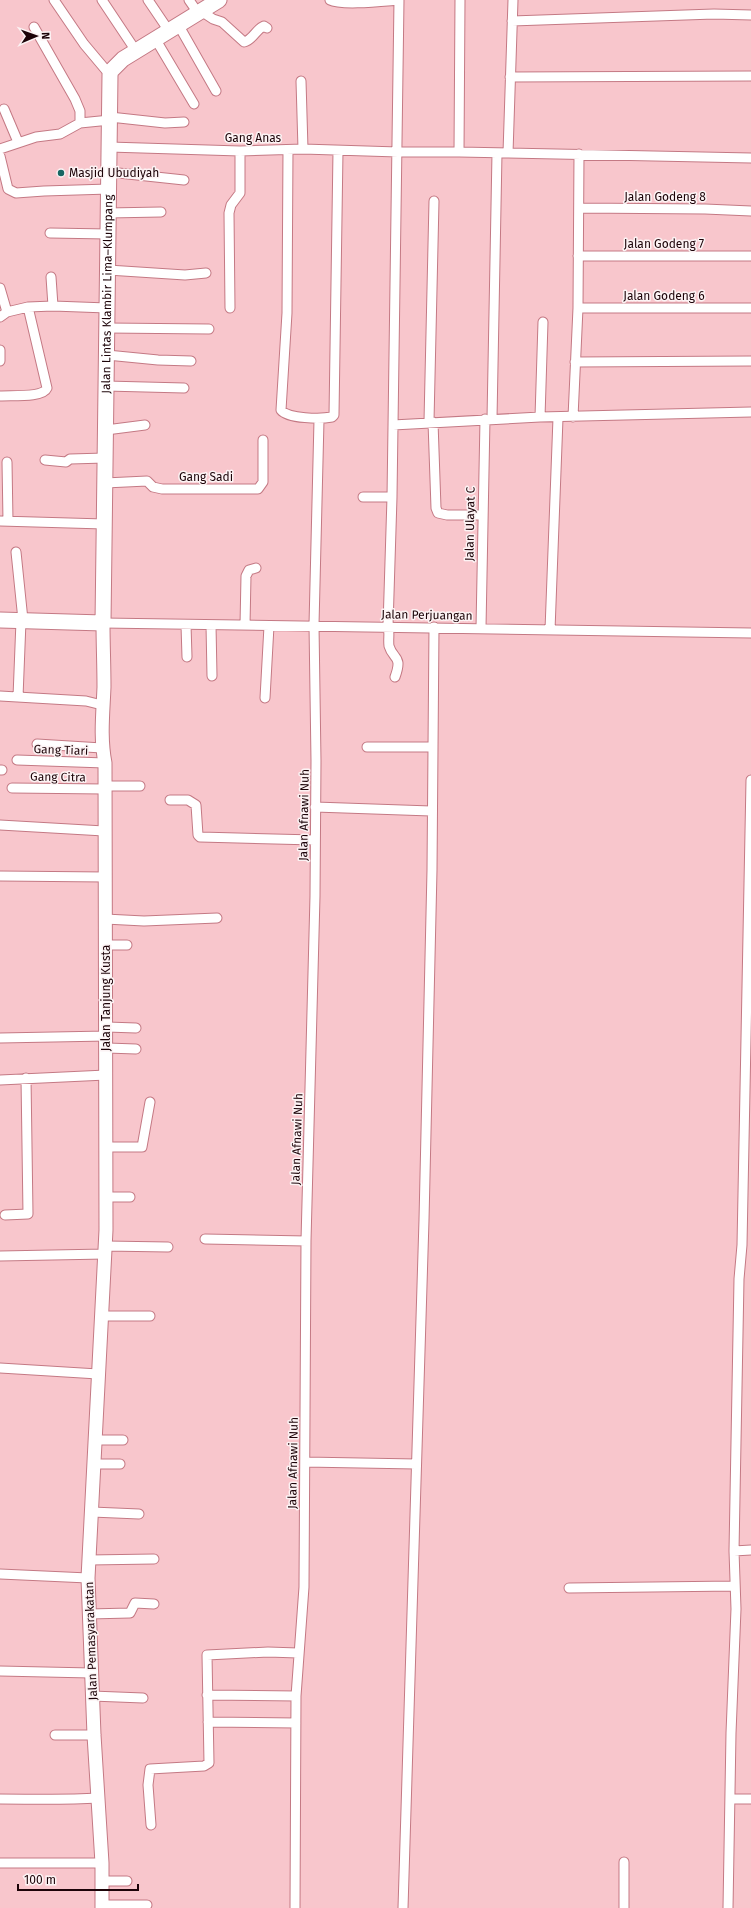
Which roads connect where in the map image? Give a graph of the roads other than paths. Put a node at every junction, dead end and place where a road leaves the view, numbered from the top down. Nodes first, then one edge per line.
1 (54, 0) edge
2 (102, 0) edge
3 (148, 0) edge
4 (189, 0) edge
5 (219, 0) edge
6 (330, 0) edge
7 (399, 0) edge
8 (460, 0) edge
9 (513, 0) edge
10 (200, 12) junction
11 (751, 15) edge
12 (512, 21) junction
13 (34, 27) dead end
14 (174, 28) junction
15 (267, 28) dead end
16 (156, 40) junction
17 (136, 51) junction
18 (110, 75) junction
19 (751, 76) edge
20 (510, 77) junction
21 (301, 80) dead end
22 (216, 91) dead end
23 (194, 104) dead end
24 (4, 109) dead end
25 (110, 119) junction
26 (184, 122) dead end
27 (80, 124) junction
28 (18, 142) junction
29 (109, 147) junction
30 (302, 149) junction
31 (0, 150) edge
32 (288, 150) junction
33 (240, 151) junction
34 (338, 151) junction
35 (398, 152) junction
36 (459, 152) junction
37 (497, 153) junction
38 (508, 153) junction
39 (579, 154) junction
40 (751, 158) edge
41 (109, 172) junction
42 (184, 180) dead end
43 (109, 189) junction
44 (434, 201) dead end
45 (579, 208) junction
46 (161, 212) dead end
47 (751, 212) edge
48 (108, 213) junction
49 (50, 233) dead end
50 (108, 234) junction
51 (578, 256) junction
52 (751, 256) edge
53 (108, 270) junction
54 (206, 273) dead end
55 (51, 277) dead end
56 (0, 288) edge
57 (53, 306) junction
58 (28, 307) junction
59 (107, 308) junction
60 (230, 308) dead end
61 (578, 308) junction
62 (751, 308) edge
63 (3, 315) edge
64 (543, 322) dead end
65 (107, 328) junction
66 (209, 329) dead end
67 (0, 350) edge
68 (106, 355) junction
69 (0, 361) edge
70 (191, 361) dead end
71 (751, 361) edge
72 (575, 362) junction
73 (106, 386) junction
74 (184, 388) dead end
75 (0, 396) edge
76 (751, 412) edge
77 (540, 417) junction
78 (573, 417) junction
79 (558, 418) junction
80 (489, 419) junction
81 (319, 420) junction
82 (431, 422) junction
83 (145, 425) dead end
84 (393, 425) junction
85 (106, 430) junction
86 (263, 440) dead end
87 (105, 458) junction
88 (45, 460) dead end
89 (7, 462) dead end
90 (105, 483) junction
91 (363, 497) dead end
92 (392, 497) junction
93 (482, 515) junction
94 (4, 521) edge
95 (104, 524) junction
96 (16, 552) dead end
97 (256, 568) dead end
98 (0, 620) edge
99 (22, 621) junction
100 (103, 622) junction
101 (186, 625) junction
102 (211, 625) junction
103 (245, 625) junction
104 (269, 626) junction
105 (314, 626) junction
106 (388, 626) junction
107 (434, 627) junction
108 (481, 628) junction
109 (550, 630) junction
110 (751, 633) edge
111 (187, 657) dead end
112 (212, 676) dead end
113 (395, 677) dead end
114 (0, 696) edge
115 (18, 697) junction
116 (265, 698) dead end
117 (102, 705) junction
118 (37, 744) dead end
119 (367, 747) dead end
120 (432, 747) junction
121 (102, 748) junction
122 (17, 760) dead end
123 (105, 763) junction
124 (751, 780) edge
125 (140, 786) dead end
126 (12, 788) dead end
127 (104, 788) junction
128 (170, 800) dead end
129 (316, 807) junction
130 (431, 810) junction
131 (0, 825) edge
132 (104, 831) junction
133 (315, 840) junction
134 (0, 876) edge
135 (105, 877) junction
136 (750, 887) edge
137 (750, 912) edge
138 (217, 918) dead end
139 (105, 919) junction
140 (106, 945) junction
141 (127, 945) dead end
142 (136, 1028) dead end
143 (107, 1037) junction
144 (0, 1038) edge
145 (136, 1049) dead end
146 (106, 1075) junction
147 (26, 1078) junction
148 (0, 1080) edge
149 (150, 1102) dead end
150 (107, 1148) junction
151 (106, 1197) junction
152 (130, 1197) dead end
153 (5, 1215) dead end
154 (205, 1239) dead end
155 (306, 1241) junction
156 (168, 1246) dead end
157 (106, 1250) junction
158 (0, 1256) edge
159 (102, 1316) junction
160 (150, 1316) dead end
161 (0, 1368) edge
162 (98, 1374) junction
163 (96, 1440) junction
164 (123, 1440) dead end
165 (305, 1462) junction
166 (94, 1464) junction
167 (120, 1464) dead end
168 (416, 1464) junction
169 (92, 1512) junction
170 (139, 1514) dead end
171 (751, 1550) edge
172 (734, 1551) junction
173 (154, 1559) dead end
174 (89, 1560) junction
175 (0, 1574) edge
176 (88, 1578) junction
177 (735, 1586) junction
178 (569, 1588) dead end
179 (154, 1604) dead end
180 (89, 1614) junction
181 (298, 1653) junction
182 (0, 1670) edge
183 (91, 1673) junction
184 (207, 1695) junction
185 (92, 1696) junction
186 (296, 1696) junction
187 (143, 1698) dead end
188 (208, 1722) junction
189 (296, 1723) junction
190 (55, 1735) dead end
191 (94, 1735) junction
192 (98, 1798) junction
193 (0, 1799) edge
194 (730, 1799) junction
195 (751, 1799) edge
196 (151, 1825) dead end
197 (624, 1862) dead end
198 (0, 1863) edge
199 (102, 1863) junction
200 (102, 1881) junction
201 (127, 1881) dead end
202 (148, 1905) dead end
203 (102, 1907) edge
204 (295, 1908) edge
205 (403, 1908) edge
206 (624, 1908) edge
207 (728, 1908) edge

1 - 18 street
2 - 17 street
3 - 14 street
4 - 10 street
5 - 10 main road
6 - 7 street
7 - 35 street
8 - 36 street
9 - 12 street
10 - 14 main road
10 - 15 street
11 - 12 street
12 - 20 street
13 - 27 street
14 - 16 main road
14 - 22 street
16 - 17 main road
16 - 23 street
17 - 18 main road
18 - 25 main road, Jalan Lintas Klambir Lima–Klumpang
19 - 20 street
20 - 38 street
21 - 30 street
24 - 28 street
25 - 26 street
25 - 27 street
25 - 29 main road, Jalan Lintas Klambir Lima–Klumpang
27 - 28 street
28 - 31 street
29 - 33 street, Gang Anas
29 - 41 main road, Jalan Lintas Klambir Lima–Klumpang
30 - 32 street, Gang Anas
30 - 34 street, Gang Anas
31 - 43 street
32 - 33 street, Gang Anas
32 - 81 street
33 - 60 street
34 - 35 street, Gang Anas
34 - 81 street
35 - 36 street, Gang Anas
35 - 84 street
36 - 37 street, Gang Anas
37 - 38 street, Gang Anas
37 - 80 street, Jalan Ulayat C
38 - 39 street, Gang Anas
39 - 40 street, Gang Anas
39 - 45 street
41 - 42 street
41 - 43 main road, Jalan Lintas Klambir Lima–Klumpang
43 - 48 main road, Jalan Lintas Klambir Lima–Klumpang
44 - 82 street
45 - 47 street, Jalan Godeng 8
45 - 51 street
46 - 48 street
48 - 50 main road, Jalan Lintas Klambir Lima–Klumpang
49 - 50 street
50 - 53 main road, Jalan Lintas Klambir Lima–Klumpang
51 - 52 street, Jalan Godeng 7
51 - 61 street
53 - 54 street
53 - 59 main road, Jalan Lintas Klambir Lima–Klumpang
55 - 57 street
56 - 63 street
57 - 58 street
57 - 59 street
58 - 63 street
58 - 75 street
59 - 65 main road, Jalan Lintas Klambir Lima–Klumpang
61 - 62 street, Jalan Godeng 6
61 - 72 street
64 - 77 street
65 - 66 street
65 - 68 main road, Jalan Lintas Klambir Lima–Klumpang
67 - 69 street
68 - 70 street
68 - 73 main road, Jalan Lintas Klambir Lima–Klumpang
71 - 72 street
72 - 78 street
73 - 74 street
73 - 85 main road, Jalan Lintas Klambir Lima–Klumpang
76 - 78 street
77 - 79 street
77 - 80 street
78 - 79 street
79 - 109 street
80 - 82 street
80 - 93 street, Jalan Ulayat C
81 - 105 street, Jalan Afnawi Nuh
82 - 84 street
82 - 93 street
83 - 85 street
84 - 92 street
85 - 87 main road, Jalan Lintas Klambir Lima–Klumpang
86 - 90 street, Gang Sadi
87 - 88 street
87 - 90 main road, Jalan Lintas Klambir Lima–Klumpang
89 - 94 street
90 - 95 main road, Jalan Lintas Klambir Lima–Klumpang
91 - 92 street
92 - 106 street
93 - 108 street, Jalan Ulayat C
94 - 95 street
95 - 100 main road, Jalan Lintas Klambir Lima–Klumpang
96 - 99 street
97 - 103 street
98 - 99 main road
99 - 100 main road
99 - 115 street
100 - 101 street, Jalan Perjuangan
100 - 117 street, Jalan Tanjung Kusta
101 - 102 street, Jalan Perjuangan
101 - 111 street
102 - 103 street, Jalan Perjuangan
102 - 112 street
103 - 104 street, Jalan Perjuangan
104 - 105 street, Jalan Perjuangan
104 - 116 street
105 - 106 street, Jalan Perjuangan
105 - 129 street, Jalan Afnawi Nuh
106 - 107 street, Jalan Perjuangan
106 - 113 street
107 - 108 street, Jalan Perjuangan
107 - 120 street
108 - 109 street, Jalan Perjuangan
109 - 110 street, Jalan Perjuangan
114 - 115 street
115 - 117 street
117 - 121 street, Jalan Tanjung Kusta
118 - 121 street
119 - 120 street
120 - 130 street
121 - 123 street, Jalan Tanjung Kusta
122 - 123 street, Gang Tiari
123 - 127 street, Jalan Tanjung Kusta
124 - 136 street
125 - 127 street, Gang Citra
126 - 127 street, Gang Citra
127 - 132 street, Jalan Tanjung Kusta
128 - 133 street
129 - 130 street
129 - 133 street, Jalan Afnawi Nuh
130 - 168 street
131 - 132 street
132 - 135 street, Jalan Tanjung Kusta
133 - 155 street, Jalan Afnawi Nuh
134 - 135 street
135 - 139 street, Jalan Tanjung Kusta
136 - 137 street
137 - 172 street
138 - 139 street
139 - 140 street, Jalan Tanjung Kusta
140 - 141 street
140 - 143 street, Jalan Tanjung Kusta
142 - 143 street
143 - 144 street
143 - 145 street
143 - 146 street, Jalan Tanjung Kusta
146 - 147 street
146 - 150 street, Jalan Tanjung Kusta
147 - 148 street
147 - 153 street
149 - 150 street
150 - 151 street, Jalan Tanjung Kusta
151 - 152 street
151 - 157 street, Jalan Tanjung Kusta
154 - 155 street
155 - 165 street, Jalan Afnawi Nuh
156 - 157 street
157 - 158 street
157 - 159 street, Jalan Tanjung Kusta
159 - 160 street
159 - 162 street, Jalan Tanjung Kusta
161 - 162 street
162 - 163 street, Jalan Pemasyarakatan
163 - 164 street
163 - 166 street, Jalan Pemasyarakatan
165 - 168 street
165 - 181 street, Jalan Afnawi Nuh
166 - 167 street
166 - 169 street, Jalan Pemasyarakatan
168 - 205 street
169 - 170 street
169 - 174 street, Jalan Pemasyarakatan
171 - 172 street
172 - 177 street
173 - 174 street
174 - 176 street, Jalan Pemasyarakatan
175 - 176 street
176 - 180 street, Jalan Pemasyarakatan
177 - 178 street
177 - 194 street
179 - 180 street
180 - 183 street, Jalan Pemasyarakatan
181 - 184 street
181 - 186 street, Jalan Afnawi Nuh
182 - 183 street
183 - 185 street, Jalan Pemasyarakatan
184 - 186 street
184 - 188 street
185 - 187 street
185 - 191 street, Jalan Pemasyarakatan
186 - 189 street, Jalan Afnawi Nuh
188 - 189 street
188 - 196 street
189 - 204 street, Jalan Afnawi Nuh
190 - 191 street
191 - 192 street, Jalan Pemasyarakatan
192 - 193 street
192 - 199 street, Jalan Pemasyarakatan
194 - 195 street
194 - 207 street
197 - 206 street
198 - 199 street
199 - 200 street, Jalan Pemasyarakatan
200 - 201 street
200 - 203 street, Jalan Pemasyarakatan
202 - 203 street

